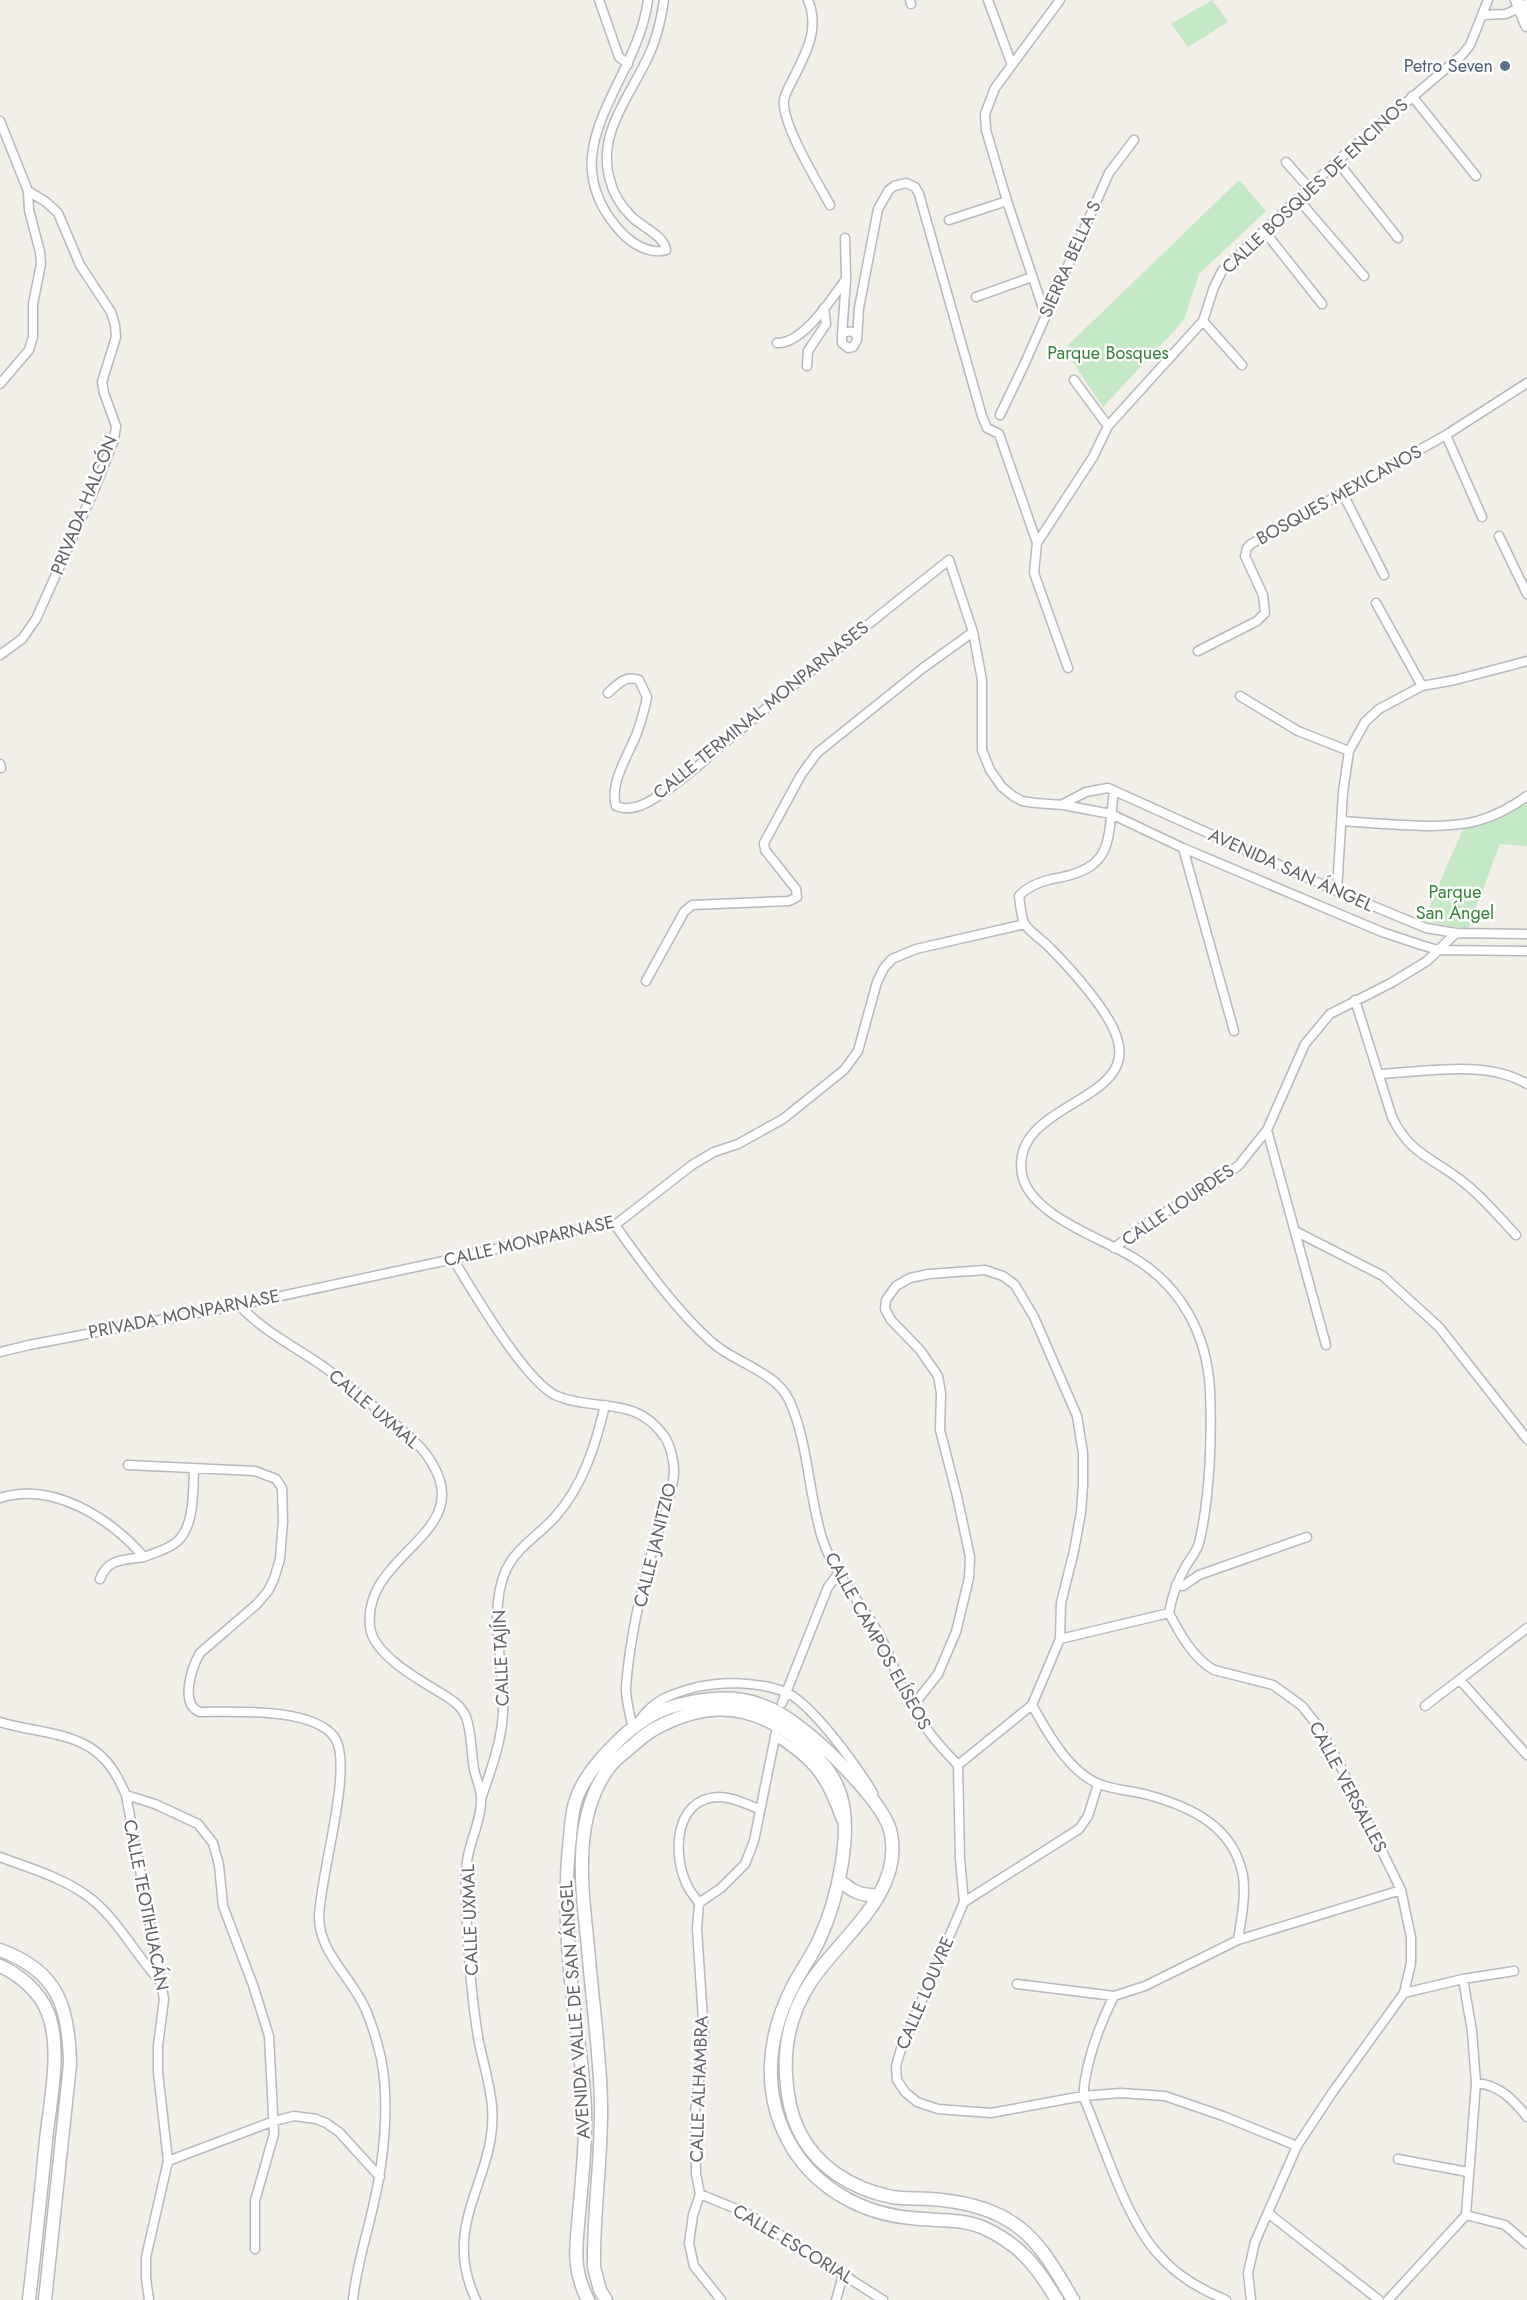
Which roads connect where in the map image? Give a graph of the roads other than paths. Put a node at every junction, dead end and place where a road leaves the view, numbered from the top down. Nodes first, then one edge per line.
1 (599, 0) edge
2 (648, 0) edge
3 (664, 0) edge
4 (808, 0) edge
5 (988, 0) edge
6 (1060, 0) edge
7 (1488, 0) edge
8 (1521, 4) edge
9 (1482, 15) junction
10 (1527, 25) edge
11 (628, 64) junction
12 (1011, 65) junction
13 (1412, 96) junction
14 (0, 121) edge
15 (1134, 140) dead end
16 (1337, 161) junction
17 (1286, 162) dead end
18 (1476, 176) dead end
19 (1309, 188) junction
20 (28, 191) junction
21 (1298, 200) junction
22 (1007, 201) junction
23 (830, 205) dead end
24 (949, 220) dead end
25 (1265, 232) junction
26 (845, 238) dead end
27 (1398, 238) dead end
28 (1364, 276) dead end
29 (1032, 277) junction
30 (846, 279) junction
31 (976, 297) dead end
32 (1322, 304) dead end
33 (824, 308) junction
34 (1045, 314) junction
35 (1203, 321) junction
36 (842, 335) junction
37 (856, 335) junction
38 (777, 343) dead end
39 (1242, 365) dead end
40 (807, 366) dead end
41 (1074, 380) dead end
42 (1527, 383) edge
43 (0, 384) edge
44 (1000, 415) dead end
45 (1107, 426) junction
46 (1446, 435) junction
47 (1342, 492) junction
48 (1482, 517) dead end
49 (1499, 536) dead end
50 (1037, 543) junction
51 (949, 560) joint
52 (1384, 575) dead end
53 (1527, 594) edge
54 (1376, 603) dead end
55 (973, 632) junction
56 (1198, 651) dead end
57 (0, 655) edge
58 (1527, 661) edge
59 (1068, 668) dead end
60 (1422, 686) junction
61 (608, 693) dead end
62 (1239, 696) dead end
63 (1349, 751) junction
64 (1114, 791) junction
65 (1527, 796) edge
66 (1063, 805) junction
67 (1111, 814) junction
68 (1341, 822) junction
69 (1182, 848) junction
70 (1337, 891) junction
71 (1025, 924) junction
72 (1456, 933) junction
73 (1527, 934) edge
74 (1438, 950) junction
75 (1527, 951) edge
76 (646, 981) dead end
77 (1355, 1000) junction
78 (1234, 1031) dead end
79 (1379, 1074) junction
80 (1527, 1084) edge
81 (1267, 1130) junction
82 (615, 1225) junction
83 (1297, 1232) junction
84 (1516, 1235) dead end
85 (1114, 1248) junction
86 (453, 1259) junction
87 (339, 1282) joint
88 (238, 1305) junction
89 (1326, 1345) dead end
90 (0, 1352) edge
91 (605, 1405) junction
92 (1527, 1438) edge
93 (128, 1465) dead end
94 (194, 1469) junction
95 (0, 1498) edge
96 (1307, 1537) dead end
97 (144, 1557) junction
98 (838, 1574) junction
99 (100, 1579) dead end
100 (1176, 1585) junction
101 (1169, 1613) junction
102 (1527, 1628) edge
103 (1060, 1639) junction
104 (1460, 1680) junction
105 (785, 1691) junction
106 (782, 1702) dead end
107 (1032, 1705) junction
108 (1425, 1706) dead end
109 (912, 1707) junction
110 (0, 1722) edge
111 (634, 1727) junction
112 (1527, 1755) edge
113 (958, 1765) junction
114 (1098, 1784) junction
115 (126, 1795) junction
116 (482, 1796) junction
117 (759, 1809) junction
118 (885, 1817) junction
119 (844, 1828) junction
120 (0, 1857) edge
121 (839, 1880) junction
122 (1401, 1890) junction
123 (879, 1895) junction
124 (964, 1902) junction
125 (699, 1903) junction
126 (1238, 1940) junction
127 (0, 1950) edge
128 (569, 1953) junction
129 (588, 1954) junction
130 (0, 1966) edge
131 (570, 1971) junction
132 (1514, 1971) dead end
133 (589, 1973) junction
134 (1463, 1979) junction
135 (159, 1980) junction
136 (1017, 1984) dead end
137 (1404, 1993) junction
138 (1114, 1996) junction
139 (1476, 2083) junction
140 (1083, 2096) junction
141 (1527, 2117) edge
142 (274, 2121) junction
143 (1297, 2146) junction
144 (1398, 2159) dead end
145 (168, 2161) junction
146 (1468, 2172) junction
147 (380, 2177) junction
148 (700, 2194) junction
149 (1268, 2213) junction
150 (1466, 2215) junction
151 (36, 2242) junction
152 (52, 2244) junction
153 (1527, 2244) edge
154 (255, 2249) dead end
155 (843, 2275) junction
156 (29, 2300) edge
157 (45, 2300) edge
158 (149, 2300) edge
159 (353, 2300) edge
160 (476, 2300) edge
161 (588, 2300) edge
162 (606, 2300) edge
163 (721, 2300) edge
164 (836, 2300) edge
165 (883, 2300) edge
166 (1057, 2300) edge
167 (1072, 2300) edge
168 (1226, 2300) edge
169 (1251, 2300) edge
170 (1378, 2300) edge
171 (1388, 2300) edge

1 - 11 street
2 - 11 street
3 - 11 street
4 - 23 street
5 - 12 street
6 - 12 street
7 - 9 street, CALLE BOSQUES DE ENCINOS
8 - 9 street
8 - 10 street
9 - 13 street, CALLE BOSQUES DE ENCINOS
12 - 22 street
13 - 16 street, CALLE BOSQUES DE ENCINOS
13 - 18 street
14 - 20 street
15 - 34 street, SIERRA BELLA S
16 - 19 street, CALLE BOSQUES DE ENCINOS
16 - 27 street
17 - 19 street
19 - 21 street, CALLE BOSQUES DE ENCINOS
20 - 43 street
20 - 57 street, PRIVADA HALCÓN
21 - 25 street, CALLE BOSQUES DE ENCINOS
21 - 28 street
22 - 24 street
22 - 29 street
25 - 32 street
25 - 35 street, CALLE BOSQUES DE ENCINOS
26 - 30 street
29 - 31 street
29 - 34 street
30 - 33 street
30 - 36 street
33 - 38 street
33 - 40 street
34 - 44 street, SIERRA BELLA S
35 - 39 street
35 - 45 street, CALLE BOSQUES DE ENCINOS
36 - 37 street
36 - 37 street
37 - 50 street
41 - 45 street
42 - 46 street, BOSQUES MEXICANOS
45 - 50 street, CALLE BOSQUES DE ENCINOS
46 - 47 street, BOSQUES MEXICANOS
46 - 48 street
47 - 52 street
47 - 56 street, BOSQUES MEXICANOS
49 - 53 street
50 - 59 street
51 - 55 street, AVENIDA SAN ÁNGEL
51 - 61 street, CALLE TERMINAL MONPARNASES
54 - 60 street
55 - 66 street, AVENIDA SAN ÁNGEL
55 - 76 street
58 - 60 street
60 - 63 street
62 - 63 street
63 - 68 street
64 - 66 street, AVENIDA SAN ÁNGEL
64 - 67 street
64 - 70 street, AVENIDA SAN ÁNGEL
65 - 68 street
66 - 67 street, AVENIDA SAN ÁNGEL
67 - 69 street, AVENIDA SAN ÁNGEL
67 - 71 street
68 - 70 street
69 - 74 street, AVENIDA SAN ÁNGEL
69 - 78 street
70 - 72 street, AVENIDA SAN ÁNGEL
71 - 82 street, CALLE MONPARNASE
71 - 85 street
72 - 73 street, AVENIDA SAN ÁNGEL
72 - 74 street, CALLE LOURDES
74 - 75 street, AVENIDA SAN ÁNGEL
74 - 77 street, CALLE LOURDES
77 - 79 street
77 - 81 street, CALLE LOURDES
79 - 80 street
79 - 84 street
81 - 83 street
81 - 85 street, CALLE LOURDES
82 - 86 street, CALLE MONPARNASE
82 - 98 street, CALLE CAMPOS ELÍSEOS
83 - 89 street
83 - 92 street
85 - 100 street
86 - 87 street, CALLE MONPARNASE
86 - 91 street, CALLE JANITZIO
87 - 88 street, PRIVADA MONPARNASE
88 - 90 street, PRIVADA MONPARNASE
88 - 116 street, CALLE UXMAL
91 - 111 street, CALLE JANITZIO
91 - 116 street, CALLE TAJÍN
93 - 94 street
94 - 97 street
94 - 147 street
95 - 97 street
96 - 100 street
97 - 99 street
98 - 105 street
98 - 109 street, CALLE CAMPOS ELÍSEOS
100 - 101 street
101 - 103 street
101 - 122 street, CALLE VERSALLES
102 - 104 street
103 - 107 street
103 - 109 street
104 - 108 street
104 - 112 street
105 - 106 street
105 - 111 street
105 - 118 street
107 - 113 street
107 - 114 street
109 - 113 street, CALLE CAMPOS ELÍSEOS
110 - 115 street, CALLE TEOTIHUACÁN
111 - 118 street, AVENIDA VALLE DE SAN ÁNGEL
111 - 128 street, AVENIDA VALLE DE SAN ÁNGEL
113 - 124 street, CALLE LOUVRE
114 - 124 street
114 - 126 street
115 - 135 street, CALLE TEOTIHUACÁN
115 - 142 street
116 - 160 street, CALLE UXMAL
117 - 119 street
117 - 125 street
117 - 125 street
118 - 123 street, AVENIDA VALLE DE SAN ÁNGEL
119 - 121 street, AVENIDA VALLE DE SAN ÁNGEL
119 - 129 street, AVENIDA VALLE DE SAN ÁNGEL
120 - 135 street
121 - 123 street
121 - 166 street, AVENIDA VALLE DE SAN ÁNGEL
122 - 126 street
122 - 137 street, CALLE VERSALLES
123 - 167 street, AVENIDA VALLE DE SAN ÁNGEL
124 - 140 street, CALLE LOUVRE
125 - 148 street, CALLE ALHAMBRA
126 - 138 street
127 - 152 street
128 - 129 street
128 - 131 street, AVENIDA VALLE DE SAN ÁNGEL
129 - 133 street, AVENIDA VALLE DE SAN ÁNGEL
130 - 151 street
131 - 133 street
131 - 161 street, AVENIDA VALLE DE SAN ÁNGEL
132 - 134 street
133 - 162 street, AVENIDA VALLE DE SAN ÁNGEL
134 - 137 street
134 - 139 street
135 - 145 street, CALLE TEOTIHUACÁN
136 - 138 street
137 - 143 street, CALLE VERSALLES
138 - 140 street
139 - 141 street
139 - 146 street
140 - 143 street, CALLE LOUVRE
140 - 168 street
142 - 145 street
142 - 147 street
142 - 154 street
143 - 149 street, CALLE VERSALLES
144 - 146 street
145 - 158 street, CALLE TEOTIHUACÁN
146 - 150 street
147 - 159 street
148 - 155 street, CALLE ESCORIAL
148 - 163 street, CALLE ALHAMBRA
149 - 169 street, CALLE VERSALLES
149 - 170 street
150 - 153 street
150 - 171 street
151 - 152 street
151 - 156 street
152 - 157 street
155 - 164 street
155 - 165 street, CALLE ESCORIAL

